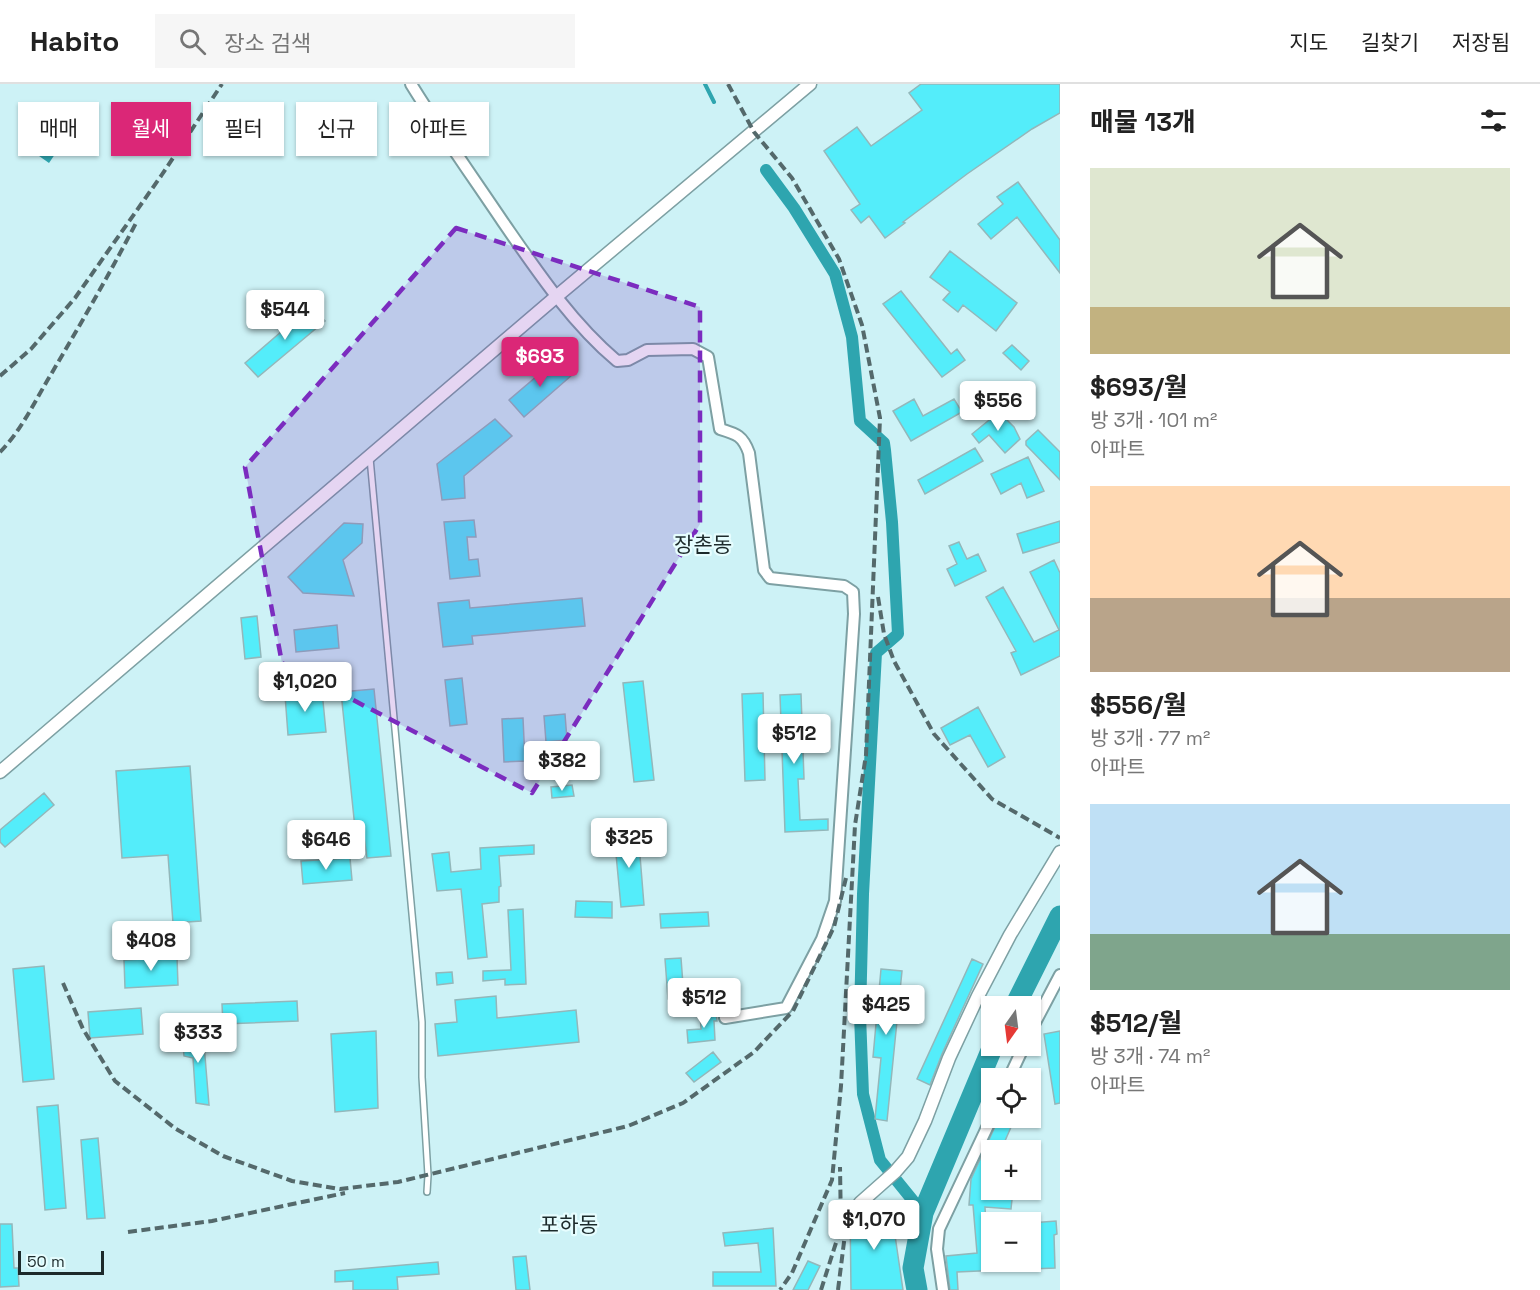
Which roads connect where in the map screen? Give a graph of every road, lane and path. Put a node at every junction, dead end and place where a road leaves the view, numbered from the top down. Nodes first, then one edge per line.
1 (411, 84) edge
2 (810, 84) edge
3 (557, 296) junction
4 (370, 456) junction
5 (0, 772) edge
6 (1060, 852) edge
7 (1060, 975) edge
8 (1041, 1011) edge
9 (725, 1018) dead end
10 (987, 1128) edge
11 (426, 1192) dead end
12 (860, 1203) dead end
13 (943, 1290) edge

1 - 3 street
2 - 3 street
3 - 4 street
3 - 9 street
4 - 5 street
4 - 11 lane
6 - 12 street
7 - 8 street
10 - 13 street

